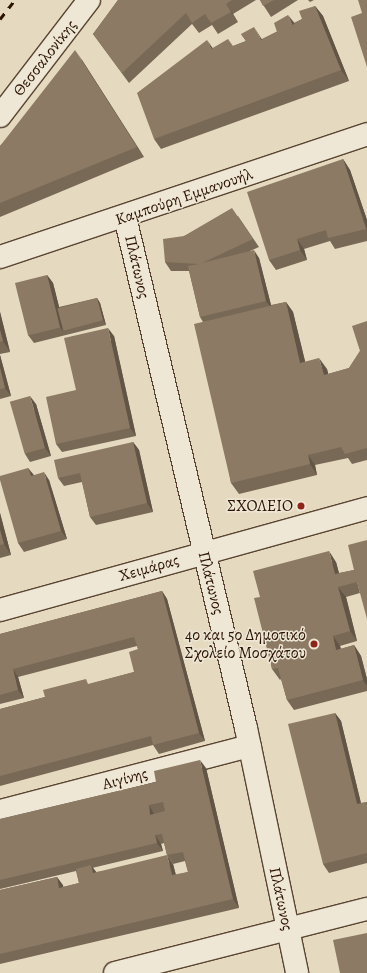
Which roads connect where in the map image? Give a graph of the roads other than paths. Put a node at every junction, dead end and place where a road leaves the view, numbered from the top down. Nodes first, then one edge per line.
1 (89, 0) edge
2 (0, 116) edge
3 (367, 134) edge
4 (125, 217) junction
5 (0, 257) edge
6 (367, 508) edge
7 (204, 552) junction
8 (0, 610) edge
9 (250, 746) junction
10 (0, 811) edge
11 (367, 909) edge
12 (288, 929) junction
13 (115, 973) edge
14 (297, 973) edge

1 - 2 street, Θεσσαλονίκης
3 - 4 street, Καμπούρη Εμμανουήλ
4 - 5 street, Καμπούρη Εμμανουήλ
4 - 7 street, Πλάτωνος
6 - 7 street, Χειμάρας
7 - 8 street, Χειμάρας
7 - 9 street, Πλάτωνος
9 - 10 street, Αιγίνης
9 - 12 street, Πλάτωνος
11 - 12 street
12 - 13 street
12 - 14 street, Πλάτωνος

